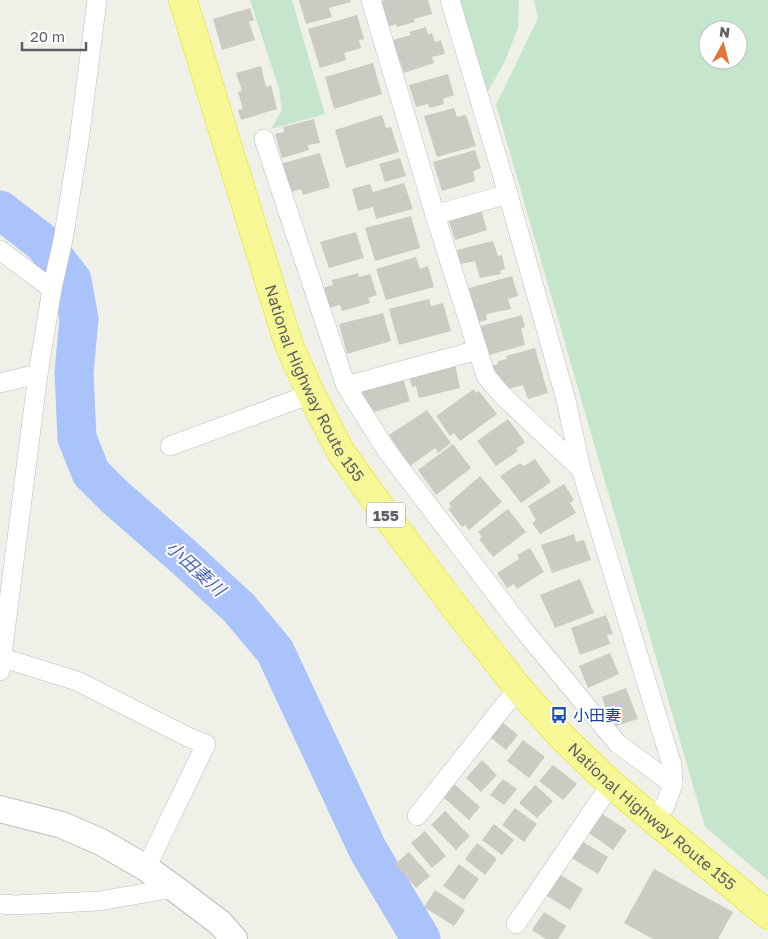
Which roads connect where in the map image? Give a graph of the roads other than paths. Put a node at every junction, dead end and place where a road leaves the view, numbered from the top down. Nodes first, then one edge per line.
1 (97, 0) edge
2 (183, 0) edge
3 (371, 0) edge
4 (450, 0) edge
5 (264, 139) dead end
6 (508, 194) junction
7 (435, 215) junction
8 (0, 250) edge
9 (53, 285) junction
10 (478, 350) junction
11 (38, 374) junction
12 (0, 383) edge
13 (346, 386) junction
14 (311, 394) junction
15 (170, 446) dead end
16 (581, 469) junction
17 (1, 664) edge
18 (518, 688) junction
19 (611, 784) junction
20 (673, 784) junction
21 (0, 809) edge
22 (418, 816) dead end
23 (650, 816) junction
24 (146, 868) junction
25 (174, 888) junction
26 (0, 904) edge
27 (768, 915) edge
28 (516, 924) dead end
29 (234, 939) edge

1 - 9 street
2 - 14 highway, National Highway Route 155 / 155
3 - 7 street
4 - 6 street
5 - 13 street
6 - 7 street
6 - 16 street
7 - 10 street
8 - 9 street
9 - 11 street
10 - 13 street
10 - 16 street
11 - 12 street
11 - 17 street
13 - 20 street
14 - 15 street
14 - 18 highway, National Highway Route 155 / 155
16 - 20 street
17 - 24 street
18 - 19 highway, National Highway Route 155 / 155
18 - 22 street
19 - 23 highway, National Highway Route 155 / 155
19 - 28 street
20 - 23 street
21 - 24 street
23 - 27 highway, National Highway Route 155 / 155
24 - 25 street
25 - 26 street
25 - 29 street

